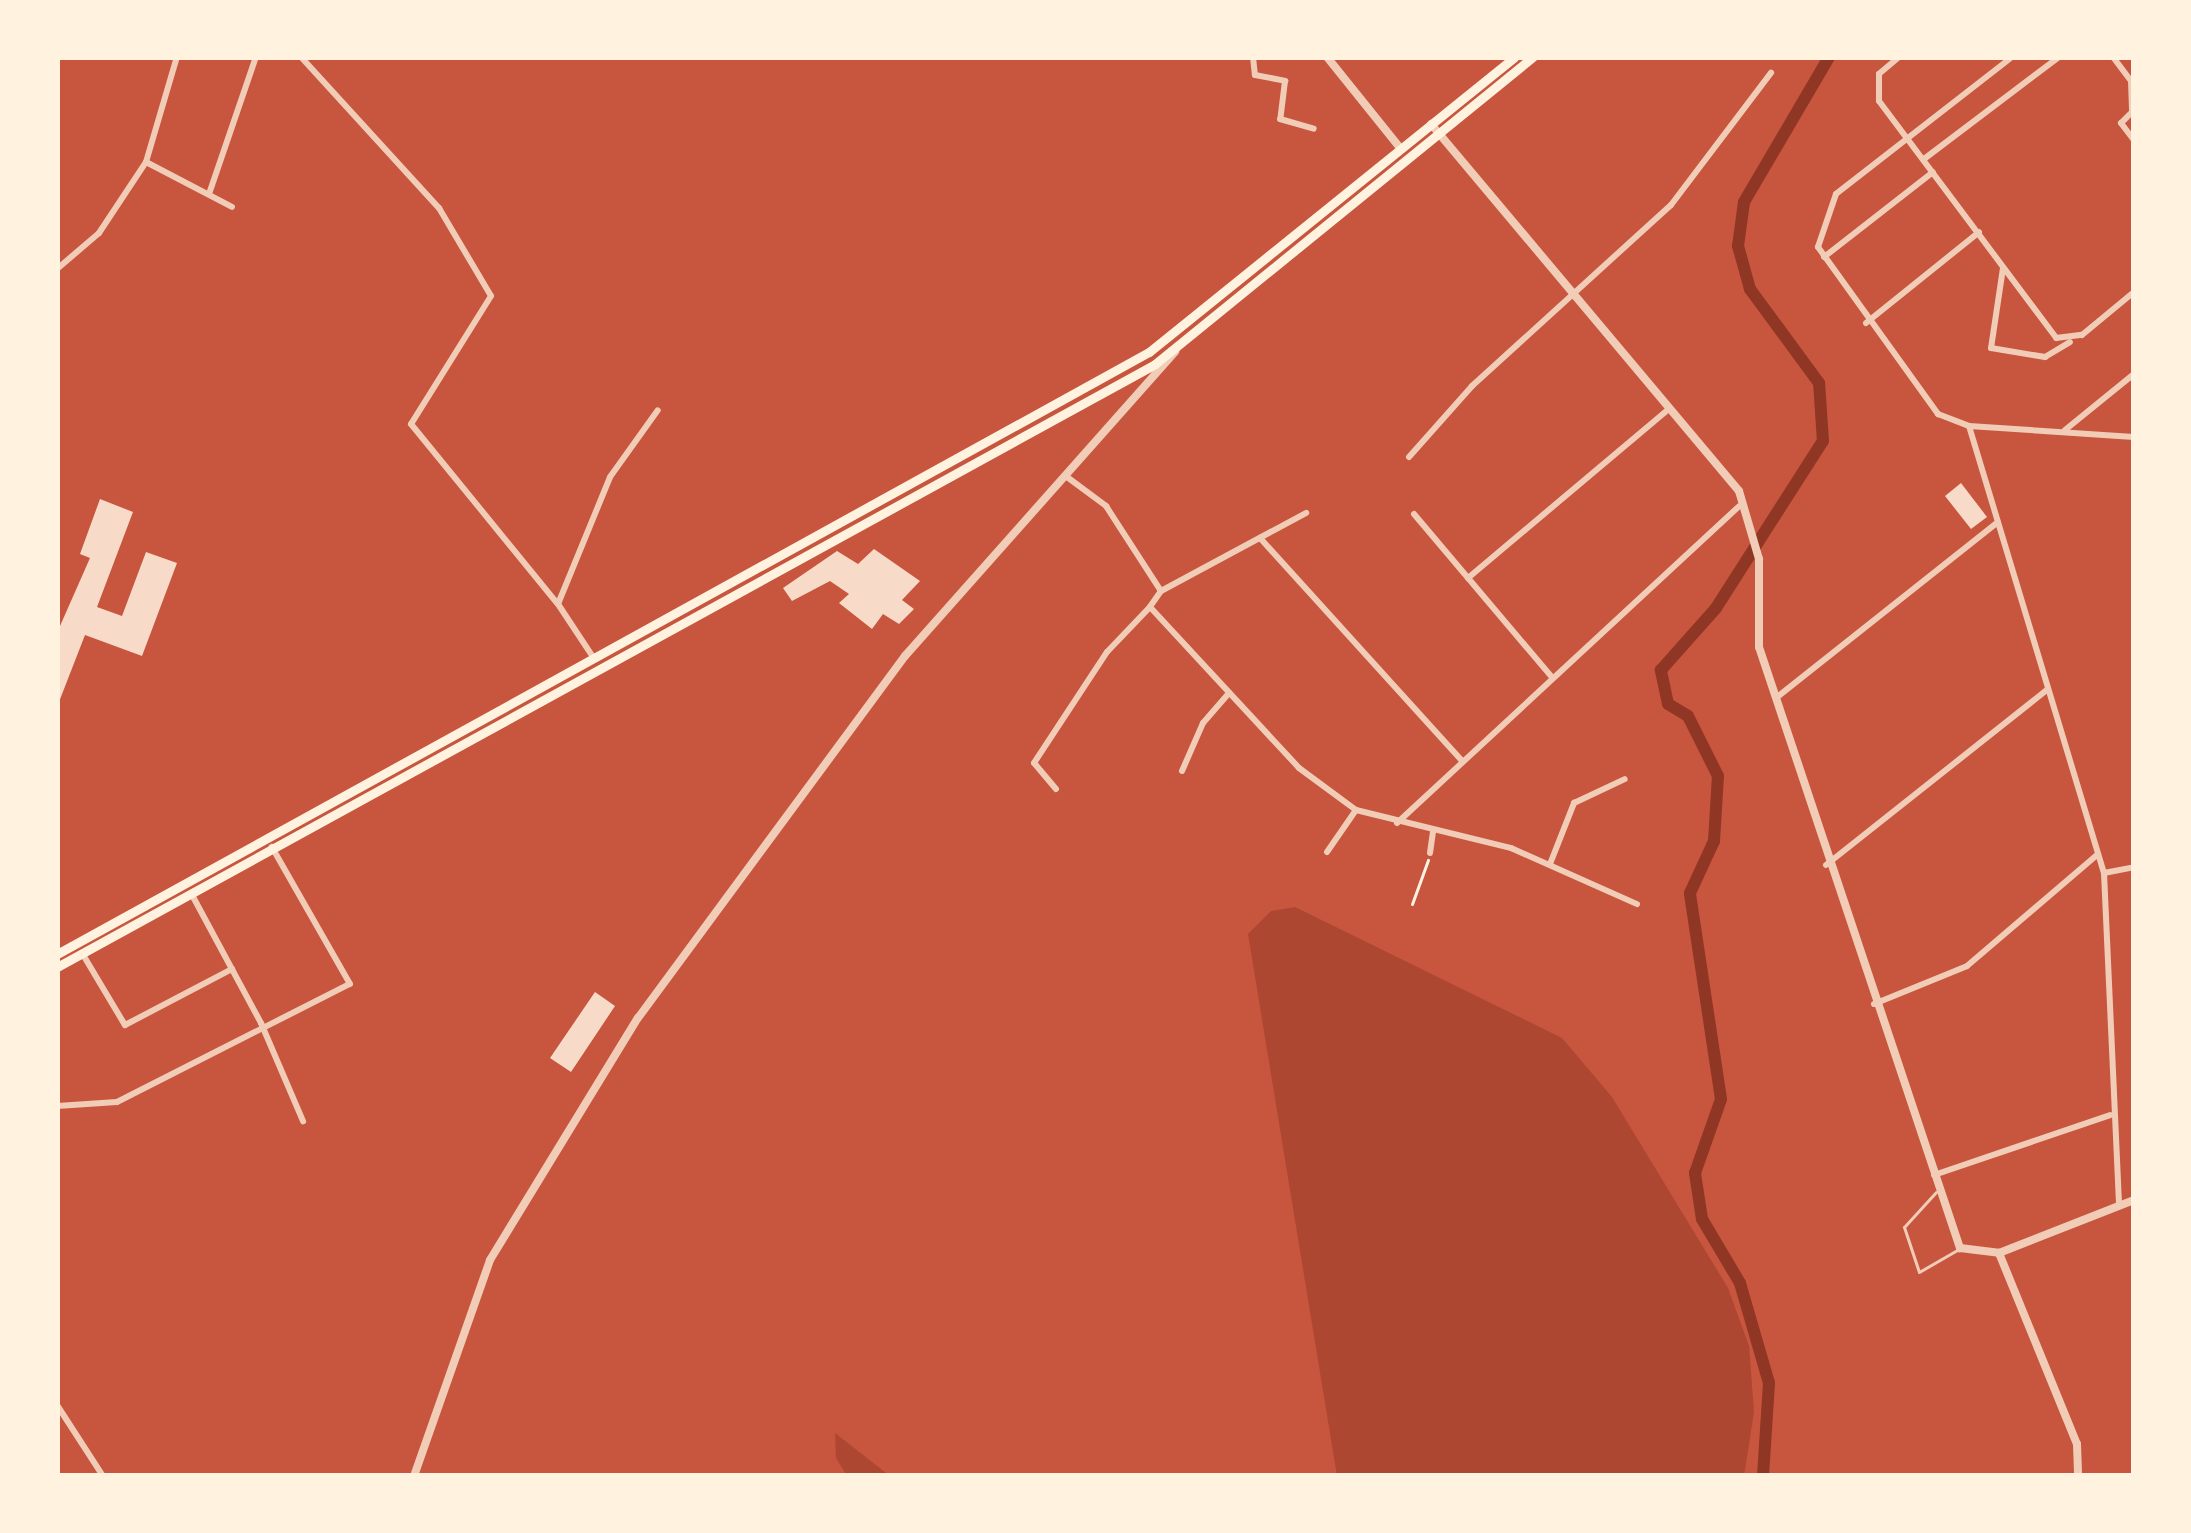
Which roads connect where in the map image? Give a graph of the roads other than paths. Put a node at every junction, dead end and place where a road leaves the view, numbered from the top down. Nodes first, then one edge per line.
1 (177, 57) edge
2 (256, 57) edge
3 (302, 57) edge
4 (1253, 57) edge
5 (1328, 57) edge
6 (1514, 57) edge
7 (1533, 57) edge
8 (1899, 57) edge
9 (2012, 57) edge
10 (2060, 57) edge
11 (2113, 57) edge
12 (1772, 73) dead end
13 (2133, 111) edge
14 (1314, 128) dead end
15 (1436, 129) junction
16 (1906, 132) junction
17 (2134, 140) edge
18 (1405, 154) junction
19 (1924, 159) junction
20 (146, 162) junction
21 (1933, 172) junction
22 (209, 194) junction
23 (232, 207) dead end
24 (1979, 232) junction
25 (1824, 257) junction
26 (2003, 265) junction
27 (57, 269) edge
28 (2134, 292) edge
29 (1568, 296) junction
30 (1866, 323) junction
31 (2070, 342) junction
32 (1176, 350) junction
33 (2134, 374) edge
34 (658, 410) dead end
35 (1666, 411) junction
36 (1969, 426) junction
37 (2062, 432) junction
38 (2134, 437) edge
39 (1409, 457) dead end
40 (1066, 477) junction
41 (1739, 506) junction
42 (1306, 513) dead end
43 (1414, 514) dead end
44 (1998, 522) junction
45 (1260, 538) junction
46 (1468, 578) junction
47 (1161, 591) junction
48 (558, 604) junction
49 (1150, 607) junction
50 (596, 663) junction
51 (1552, 677) junction
52 (2048, 689) junction
53 (1229, 693) junction
54 (1776, 698) junction
55 (1462, 761) junction
56 (1183, 771) dead end
57 (1625, 779) dead end
58 (1056, 789) dead end
59 (1357, 810) junction
60 (1397, 823) junction
61 (1432, 831) junction
62 (272, 848) junction
63 (1327, 852) dead end
64 (1430, 853) road end
65 (2098, 854) junction
66 (1550, 864) junction
67 (1826, 866) junction
68 (2134, 867) edge
69 (2104, 873) junction
70 (190, 893) junction
71 (1637, 904) dead end
72 (82, 953) junction
73 (57, 954) edge
74 (57, 967) edge
75 (232, 969) junction
76 (1874, 1004) junction
77 (262, 1023) junction
78 (57, 1106) edge
79 (2110, 1114) junction
80 (303, 1121) dead end
81 (1934, 1175) junction
82 (1936, 1192) junction
83 (2134, 1200) edge
84 (2119, 1206) junction
85 (1960, 1248) junction
86 (1999, 1253) junction
87 (57, 1405) edge
88 (103, 1476) edge
89 (414, 1476) edge
90 (2078, 1476) edge

1 - 20 street
2 - 22 street
3 - 48 street
4 - 14 street
5 - 18 street
6 - 15 main road
7 - 15 main road
8 - 16 street
9 - 16 street
10 - 19 street
11 - 13 street
12 - 29 street
13 - 17 street
15 - 18 main road
15 - 29 street
16 - 19 street
16 - 25 street
18 - 32 main road
18 - 50 main road
19 - 21 street
20 - 22 street
20 - 27 street
21 - 24 street
21 - 25 street
22 - 23 street
24 - 26 street
24 - 30 street
25 - 30 street
26 - 31 street
26 - 31 street
28 - 31 street
29 - 35 street
29 - 39 street
30 - 36 street
32 - 40 street
32 - 50 main road
33 - 37 street
34 - 48 street
35 - 41 street
35 - 46 street
36 - 37 street
36 - 44 street
37 - 38 street
40 - 47 street
40 - 89 street
41 - 51 street
41 - 54 street
42 - 45 street
43 - 46 street
44 - 52 street
44 - 54 street
45 - 47 street
45 - 55 street
46 - 51 street
47 - 49 street
48 - 50 street
49 - 53 street
49 - 58 street
50 - 62 main road
50 - 73 main road
51 - 55 street
52 - 65 street
52 - 67 street
53 - 56 street
53 - 59 street
54 - 67 street
55 - 60 street
57 - 66 street
59 - 60 street
59 - 63 street
60 - 61 street
61 - 64 street
61 - 66 street
62 - 70 main road
62 - 77 street
65 - 69 street
65 - 76 street
66 - 71 street
67 - 76 street
68 - 69 street
69 - 79 street
70 - 72 main road
70 - 75 street
72 - 74 main road
72 - 75 street
75 - 77 street
76 - 81 street
77 - 78 street
77 - 80 street
79 - 81 street
79 - 84 street
81 - 82 street
82 - 85 street
82 - 85 lane
83 - 84 street
84 - 86 street
85 - 86 street
86 - 90 street
87 - 88 street

